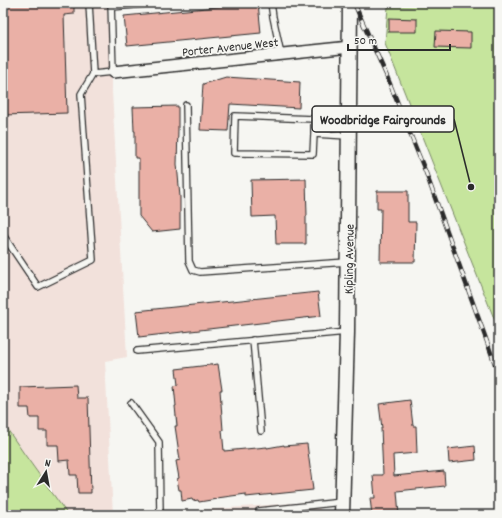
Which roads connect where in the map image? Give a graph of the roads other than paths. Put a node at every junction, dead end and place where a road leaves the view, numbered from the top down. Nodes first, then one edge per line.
1 (89, 3) edge
2 (157, 3) edge
3 (272, 3) edge
4 (350, 3) edge
5 (112, 5) edge
6 (350, 47) junction
7 (281, 54) junction
8 (113, 72) junction
9 (93, 74) junction
10 (186, 105) dead end
11 (314, 134) junction
12 (349, 136) junction
13 (3, 235) edge
14 (348, 262) junction
15 (347, 332) junction
16 (253, 340) junction
17 (137, 352) dead end
18 (131, 403) dead end
19 (261, 431) dead end
20 (342, 508) edge
21 (259, 511) dead end
22 (160, 515) edge

1 - 9 lane
2 - 5 lane
3 - 7 lane
4 - 6 street, Kipling Avenue
5 - 8 lane
6 - 7 street, Porter Avenue West
6 - 12 street, Kipling Avenue
7 - 8 street, Porter Avenue West
8 - 9 lane
9 - 13 lane
10 - 14 lane
11 - 11 lane
11 - 12 lane
12 - 14 street, Kipling Avenue
14 - 15 street, Kipling Avenue
15 - 16 lane
15 - 20 street, Kipling Avenue
16 - 17 lane
16 - 19 lane
18 - 22 lane
20 - 21 lane

